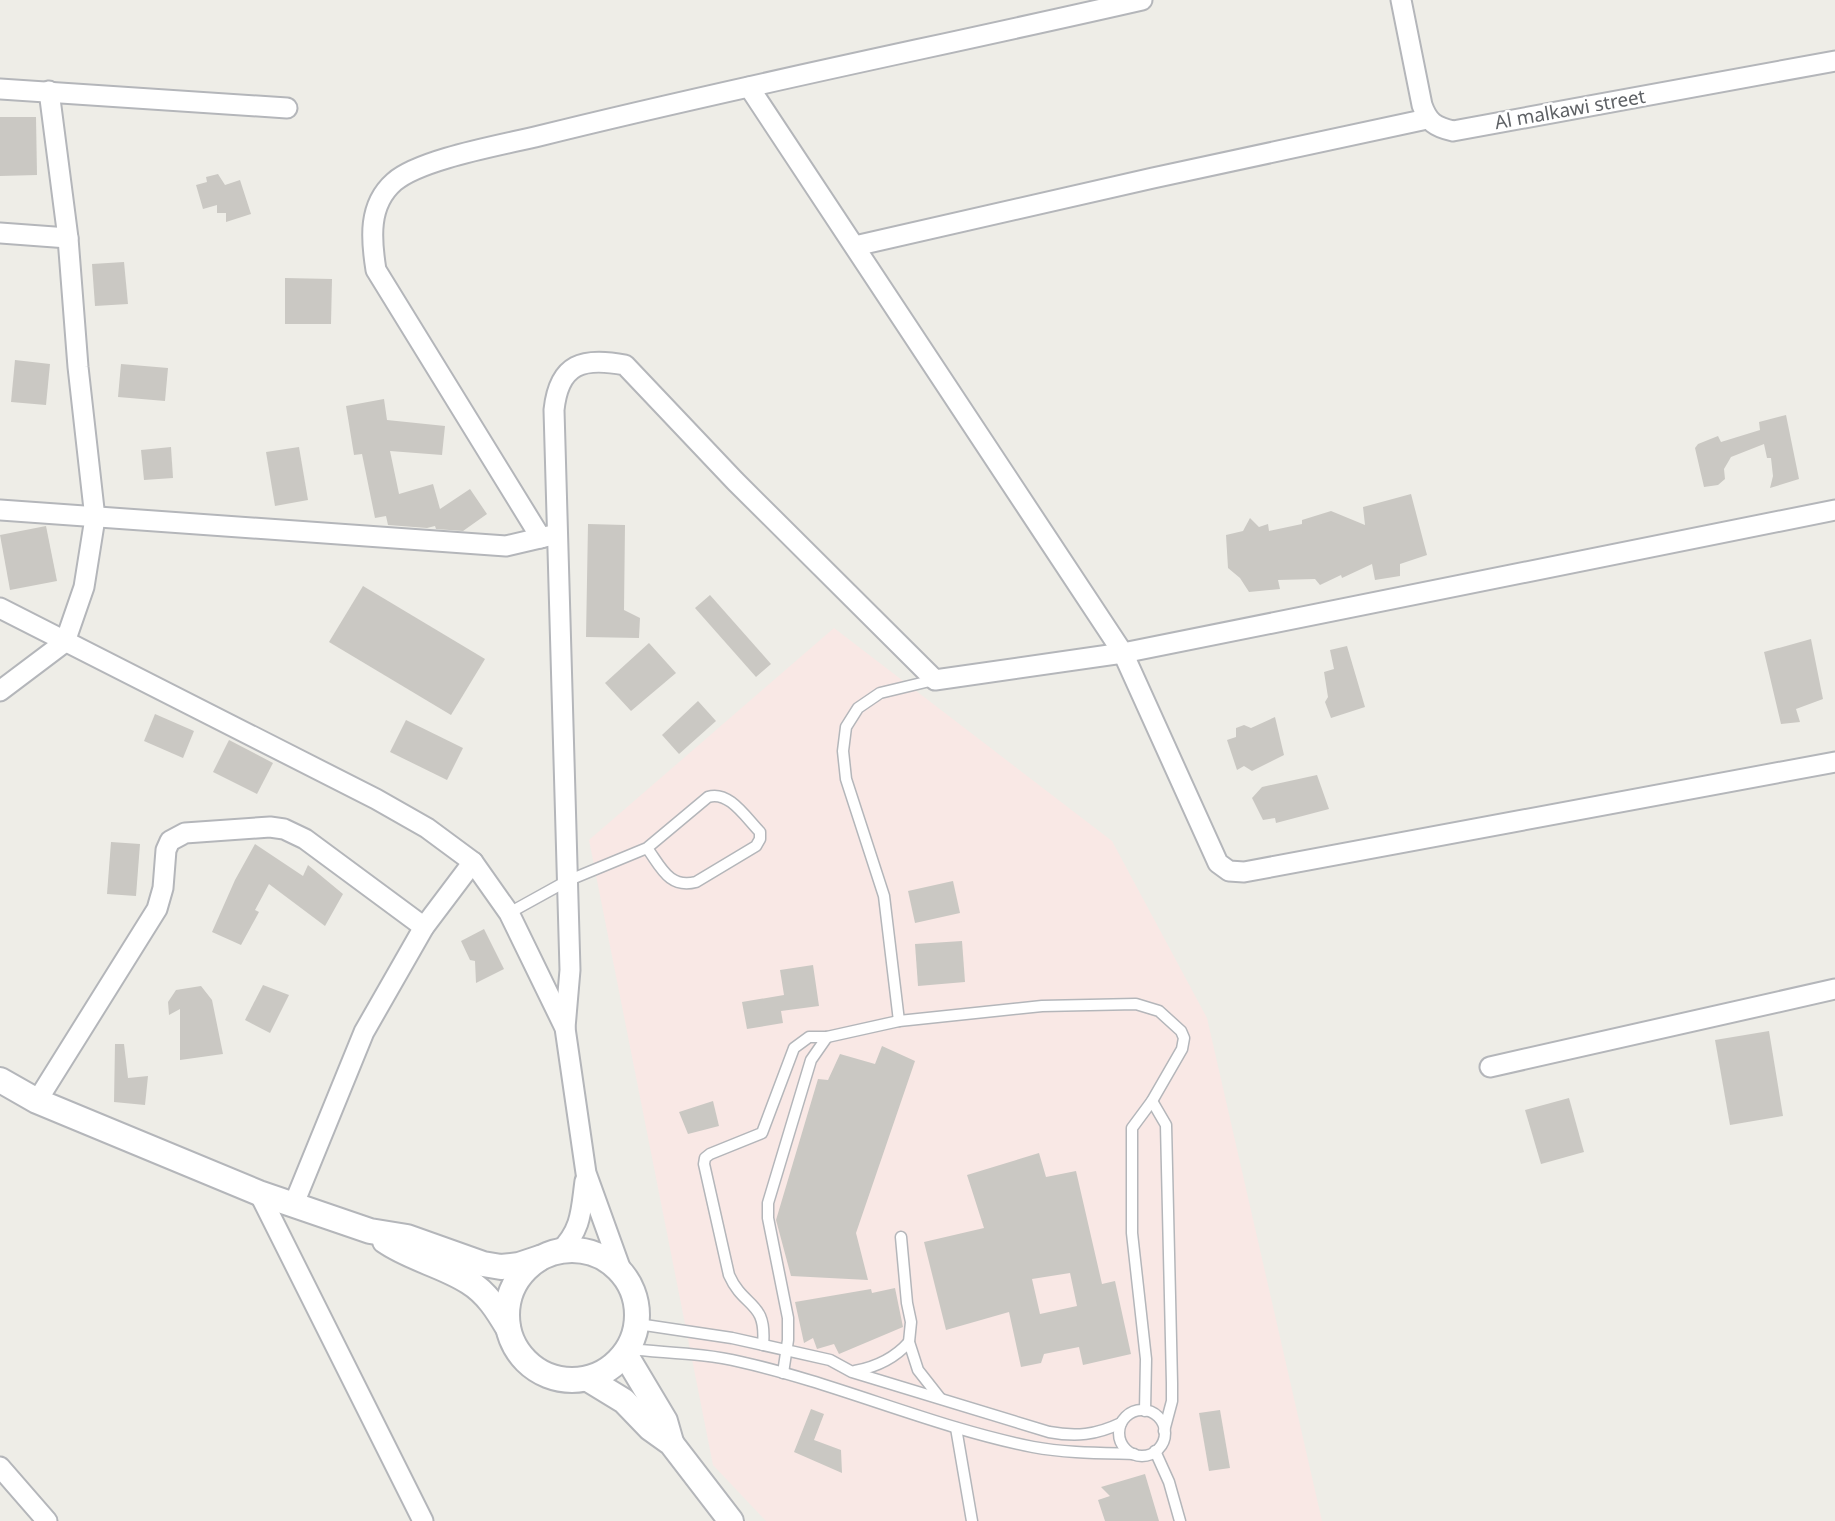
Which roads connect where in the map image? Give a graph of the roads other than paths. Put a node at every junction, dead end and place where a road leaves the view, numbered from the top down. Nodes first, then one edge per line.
1 (1142, 0) edge
2 (1401, 0) edge
3 (1835, 61) edge
4 (749, 87) junction
5 (0, 89) edge
6 (49, 91) junction
7 (287, 108) dead end
8 (1427, 119) junction
9 (0, 233) edge
10 (68, 238) junction
11 (855, 246) junction
12 (0, 510) edge
13 (1835, 510) edge
14 (95, 518) junction
15 (549, 536) junction
16 (0, 608) edge
17 (65, 642) junction
18 (1124, 653) junction
19 (935, 680) junction
20 (0, 691) edge
21 (1835, 762) edge
22 (647, 848) junction
23 (473, 862) junction
24 (567, 881) junction
25 (509, 913) junction
26 (424, 928) junction
27 (1835, 989) edge
28 (899, 1021) junction
29 (565, 1028) junction
30 (827, 1037) junction
31 (1490, 1067) dead end
32 (0, 1080) edge
33 (37, 1101) junction
34 (1152, 1101) junction
35 (586, 1172) junction
36 (259, 1193) junction
37 (293, 1206) junction
38 (370, 1231) junction
39 (901, 1237) dead end
40 (550, 1254) junction
41 (621, 1270) junction
42 (638, 1324) junction
43 (508, 1328) junction
44 (909, 1342) junction
45 (763, 1345) junction
46 (627, 1352) junction
47 (787, 1352) junction
48 (852, 1372) junction
49 (783, 1373) junction
50 (588, 1379) junction
51 (941, 1399) junction
52 (1145, 1410) junction
53 (1121, 1423) junction
54 (957, 1428) junction
55 (1164, 1431) junction
56 (671, 1443) junction
57 (1155, 1451) junction
58 (1134, 1454) junction
59 (0, 1466) edge
60 (47, 1521) edge
61 (423, 1521) edge
62 (731, 1521) edge
63 (972, 1521) edge
64 (1180, 1521) edge

1 - 4 street
2 - 8 street
3 - 8 street, Al malkawi street
4 - 11 street
4 - 15 street
5 - 6 street
6 - 7 street
6 - 10 street
8 - 11 street
9 - 10 street
10 - 14 street
11 - 18 street
12 - 14 street
13 - 18 street
14 - 15 street
14 - 17 street
15 - 19 street
15 - 24 street
16 - 17 street
17 - 20 street
17 - 23 street
18 - 19 street
18 - 21 street
19 - 28 lane
22 - 22 lane
22 - 24 lane
23 - 25 street
23 - 26 street
24 - 25 lane
24 - 29 street
25 - 29 street
26 - 33 street
26 - 37 street
27 - 31 street
28 - 30 lane
28 - 34 lane
29 - 35 street
30 - 45 lane
30 - 47 lane
32 - 33 street
33 - 36 street
34 - 52 lane
34 - 55 lane
35 - 40 street
35 - 41 street
36 - 37 street
36 - 61 street
37 - 38 street
38 - 40 street
38 - 43 street
39 - 44 lane
40 - 41 street
40 - 43 street
41 - 42 street
42 - 45 lane
42 - 46 street
43 - 50 street
44 - 48 lane
44 - 51 lane
45 - 47 lane
46 - 49 lane
46 - 50 street
46 - 56 street
47 - 48 lane
47 - 49 lane
48 - 51 lane
49 - 54 lane
50 - 56 street
51 - 53 lane
52 - 53 lane
52 - 55 lane
53 - 58 lane
54 - 58 lane
54 - 63 lane
55 - 57 lane
56 - 62 street
57 - 58 lane
57 - 64 lane
59 - 60 street

